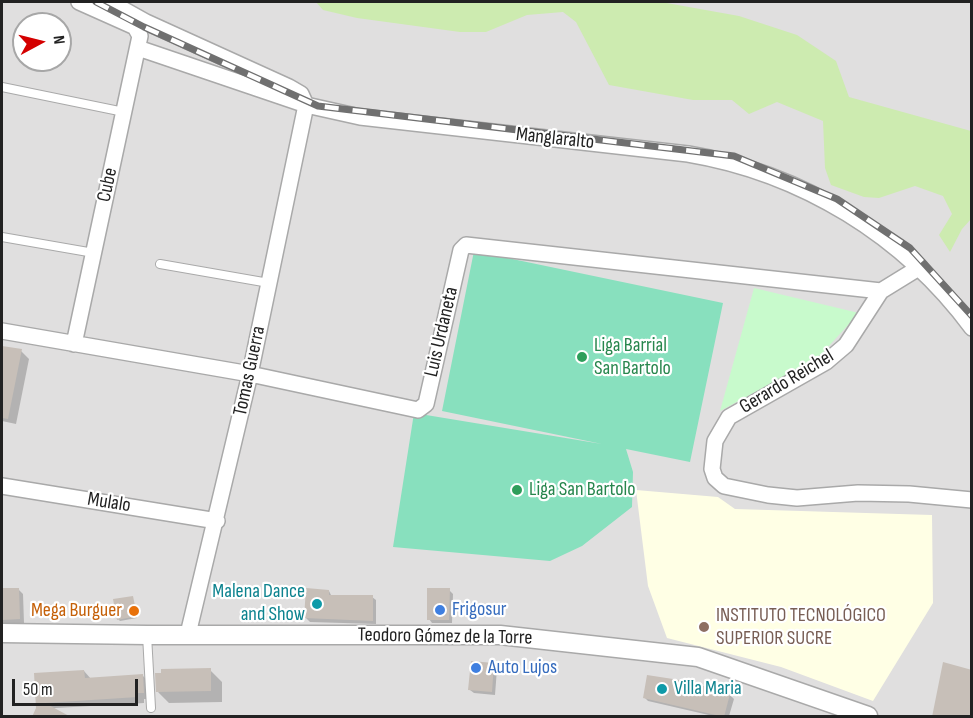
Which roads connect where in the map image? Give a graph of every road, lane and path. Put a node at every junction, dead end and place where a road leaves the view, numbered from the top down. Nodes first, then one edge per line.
1 (79, 2) edge
2 (110, 2) edge
3 (138, 48) junction
4 (2, 87) edge
5 (306, 105) junction
6 (124, 112) junction
7 (2, 237) edge
8 (94, 253) junction
9 (160, 264) dead end
10 (920, 267) junction
11 (269, 283) junction
12 (881, 291) junction
13 (972, 328) edge
14 (2, 331) edge
15 (74, 344) junction
16 (250, 374) junction
17 (2, 486) edge
18 (972, 500) edge
19 (217, 521) junction
20 (188, 634) junction
21 (147, 635) junction
22 (3, 637) edge
23 (151, 708) dead end
24 (868, 717) edge

1 - 3 street, Cube
2 - 5 street
3 - 5 street, Manglaralto
3 - 6 street, Cube
4 - 6 lane
5 - 10 street, Manglaralto
5 - 11 street, Tomas Guerra
6 - 8 street, Cube
7 - 8 lane
8 - 15 street, Cube
9 - 11 lane
10 - 12 street, Gerardo Reichel
10 - 13 street, Manglaralto
11 - 16 street, Tomas Guerra
12 - 16 street, Luis Urdaneta
12 - 18 street, Gerardo Reichel
14 - 15 street, Luis Urdaneta
15 - 16 street, Luis Urdaneta
16 - 19 street, Tomas Guerra
17 - 19 street, Mulalo
19 - 20 street, Tomas Guerra
20 - 21 street, Teodoro Gómez de la Torre
20 - 24 street, Teodoro Gómez de la Torre
21 - 22 street, Teodoro Gómez de la Torre
21 - 23 lane

